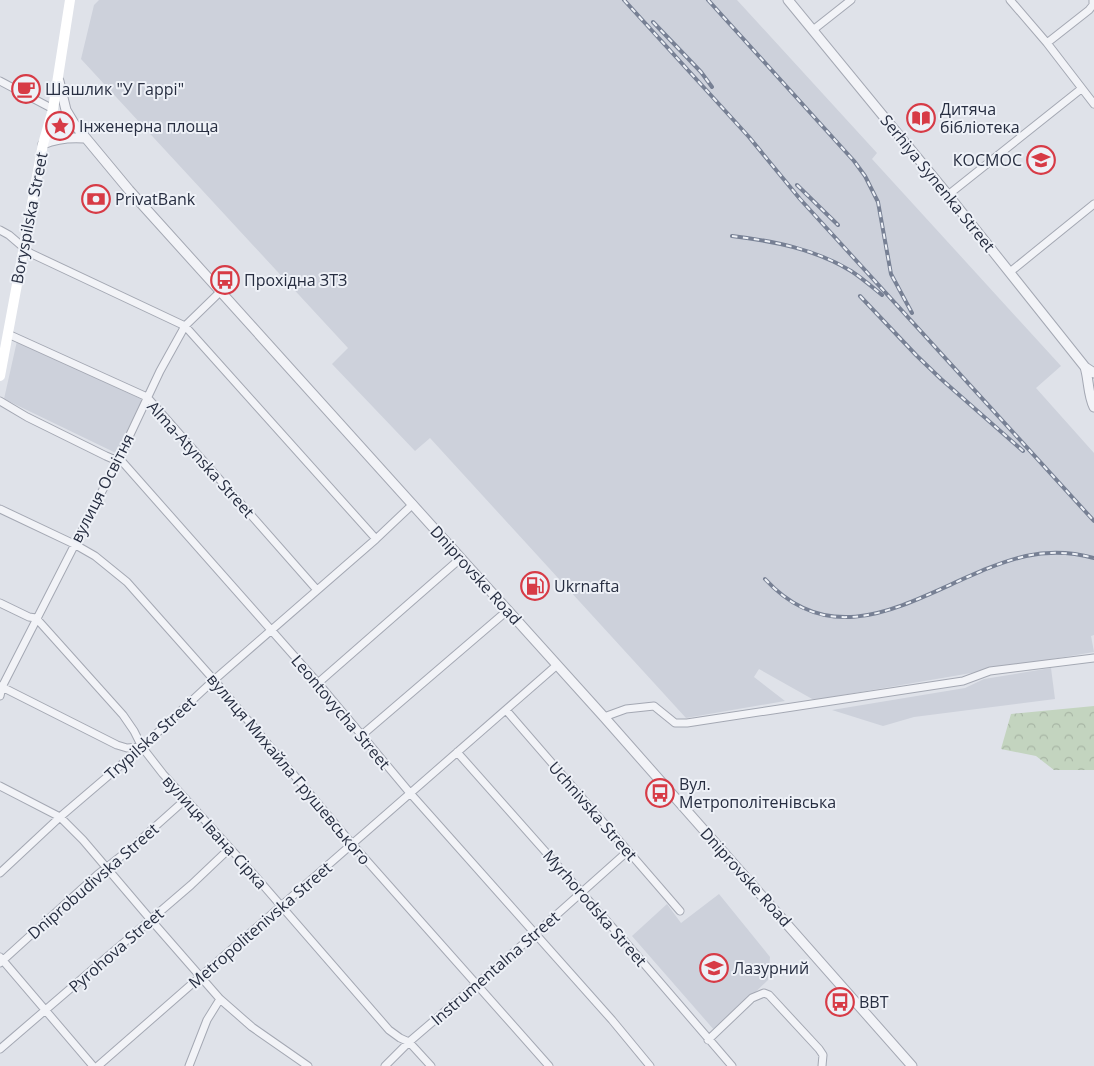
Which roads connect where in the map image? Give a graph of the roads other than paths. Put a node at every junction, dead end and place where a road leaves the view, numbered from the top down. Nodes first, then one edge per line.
1 (70, 0) edge
2 (788, 0) edge
3 (851, 0) edge
4 (1010, 0) edge
5 (1093, 0) edge
6 (813, 30) junction
7 (1047, 43) junction
8 (59, 75) junction
9 (0, 81) edge
10 (1081, 89) junction
11 (1094, 104) edge
12 (53, 109) junction
13 (84, 138) junction
14 (43, 144) junction
15 (948, 194) junction
16 (1094, 204) edge
17 (0, 230) edge
18 (23, 246) junction
19 (1010, 272) junction
20 (221, 291) junction
21 (186, 326) junction
22 (8, 334) junction
23 (1, 364) edge
24 (1085, 367) junction
25 (1094, 373) edge
26 (0, 376) edge
27 (147, 397) junction
28 (0, 401) edge
29 (1094, 407) edge
30 (118, 458) junction
31 (413, 504) junction
32 (0, 509) edge
33 (376, 540) junction
34 (74, 544) junction
35 (461, 558) junction
36 (317, 590) junction
37 (0, 603) edge
38 (508, 610) junction
39 (36, 618) junction
40 (271, 630) junction
41 (1094, 658) edge
42 (557, 665) junction
43 (214, 680) junction
44 (318, 683) junction
45 (1, 686) edge
46 (0, 696) edge
47 (506, 710) junction
48 (604, 717) junction
49 (362, 735) junction
50 (142, 747) junction
51 (457, 752) junction
52 (0, 786) edge
53 (410, 793) junction
54 (186, 799) junction
55 (60, 817) junction
56 (352, 844) junction
57 (230, 848) junction
58 (628, 851) junction
59 (3, 865) edge
60 (107, 867) junction
61 (0, 873) edge
62 (581, 893) junction
63 (281, 906) junction
64 (680, 911) dead end
65 (151, 920) junction
66 (535, 934) junction
67 (1, 960) edge
68 (201, 977) junction
69 (477, 985) junction
70 (220, 999) junction
71 (45, 1012) junction
72 (708, 1040) junction
73 (409, 1042) junction
74 (0, 1049) edge
75 (93, 1066) edge
76 (98, 1066) edge
77 (189, 1066) edge
78 (308, 1066) edge
79 (384, 1066) edge
80 (431, 1066) edge
81 (548, 1066) edge
82 (650, 1066) edge
83 (732, 1066) edge
84 (822, 1066) edge
85 (912, 1066) edge

1 - 8 main road, Boryspilska Street
2 - 6 street, Serhiya Synenka Street
3 - 6 street
4 - 7 street
5 - 7 street
6 - 15 street, Serhiya Synenka Street
7 - 10 street
8 - 12 main road, Boryspilska Street
8 - 13 street, Dniprovske Road
9 - 12 street
10 - 11 street
10 - 15 street
12 - 14 main road, Boryspilska Street
13 - 14 street
13 - 20 street, Dniprovske Road
14 - 18 main road, Boryspilska Street
15 - 19 street, Serhiya Synenka Street
16 - 19 street
17 - 18 street
18 - 21 street
18 - 22 main road, Boryspilska Street
19 - 24 street, Serhiya Synenka Street
20 - 21 street, вулиця Освітня
20 - 31 street, Dniprovske Road
21 - 27 street, вулиця Освітня
21 - 33 street
22 - 23 main road, Boryspilska Street
22 - 27 street, Alma-Atynska Street
23 - 26 main road, Boryspilska Street
24 - 25 street, Serhiya Synenka Street
24 - 29 street, Serhiya Synenka Street
27 - 30 street, вулиця Освітня
27 - 36 street, Alma-Atynska Street
28 - 30 street
30 - 34 street, вулиця Освітня
30 - 40 street, Leontovycha Street
31 - 33 street, Trypilska Street
31 - 35 street, Dniprovske Road
32 - 34 street, вулиця Михайла Грушевського
33 - 36 street, Trypilska Street
34 - 39 street, вулиця Освітня
34 - 43 street, вулиця Михайла Грушевського
35 - 38 street, Dniprovske Road
35 - 44 street
36 - 40 street, Trypilska Street
37 - 39 street, вулиця Івана Сірка
38 - 42 street, Dniprovske Road
38 - 49 street
39 - 45 street, вулиця Освітня
39 - 50 street, вулиця Івана Сірка
40 - 43 street, Trypilska Street
40 - 44 street, Leontovycha Street
41 - 48 street
42 - 47 street, Metropolitenivska Street
42 - 48 street, Dniprovske Road
43 - 50 street, Trypilska Street
43 - 56 street, вулиця Михайла Грушевського
44 - 49 street, Leontovycha Street
45 - 46 street, вулиця Освітня
45 - 50 street
47 - 51 street, Metropolitenivska Street
47 - 58 street, Uchnivska Street
48 - 85 street, Dniprovske Road
49 - 53 street, Leontovycha Street
50 - 54 street, вулиця Івана Сірка
50 - 55 street, Trypilska Street
51 - 53 street, Metropolitenivska Street
51 - 62 street, Myrhorodska Street
52 - 55 street
53 - 56 street, Metropolitenivska Street
53 - 66 street, Leontovycha Street
54 - 57 street, вулиця Івана Сірка
54 - 60 street, Dniprobudivska Street
55 - 59 street, Trypilska Street
55 - 60 street
56 - 63 street, Metropolitenivska Street
56 - 69 street, вулиця Михайла Грушевського
57 - 63 street, вулиця Івана Сірка
57 - 65 street, Pyrohova Street
58 - 62 street, Instrumentalna Street
58 - 64 street, Uchnivska Street
59 - 61 street, Trypilska Street
60 - 65 street
60 - 67 street, Dniprobudivska Street
62 - 66 street, Instrumentalna Street
62 - 72 street, Myrhorodska Street
63 - 68 street, Metropolitenivska Street
63 - 73 street, вулиця Івана Сірка
65 - 68 street
65 - 71 street, Pyrohova Street
66 - 69 street, Instrumentalna Street
66 - 82 street, Leontovycha Street
67 - 71 street
68 - 70 street
68 - 76 street, Metropolitenivska Street
69 - 73 street, Instrumentalna Street
69 - 81 street, вулиця Михайла Грушевського
70 - 77 street
70 - 78 street
71 - 74 street, Pyrohova Street
71 - 75 street
72 - 83 street, Myrhorodska Street
72 - 84 street
73 - 79 street, Instrumentalna Street
73 - 80 street, вулиця Івана Сірка

